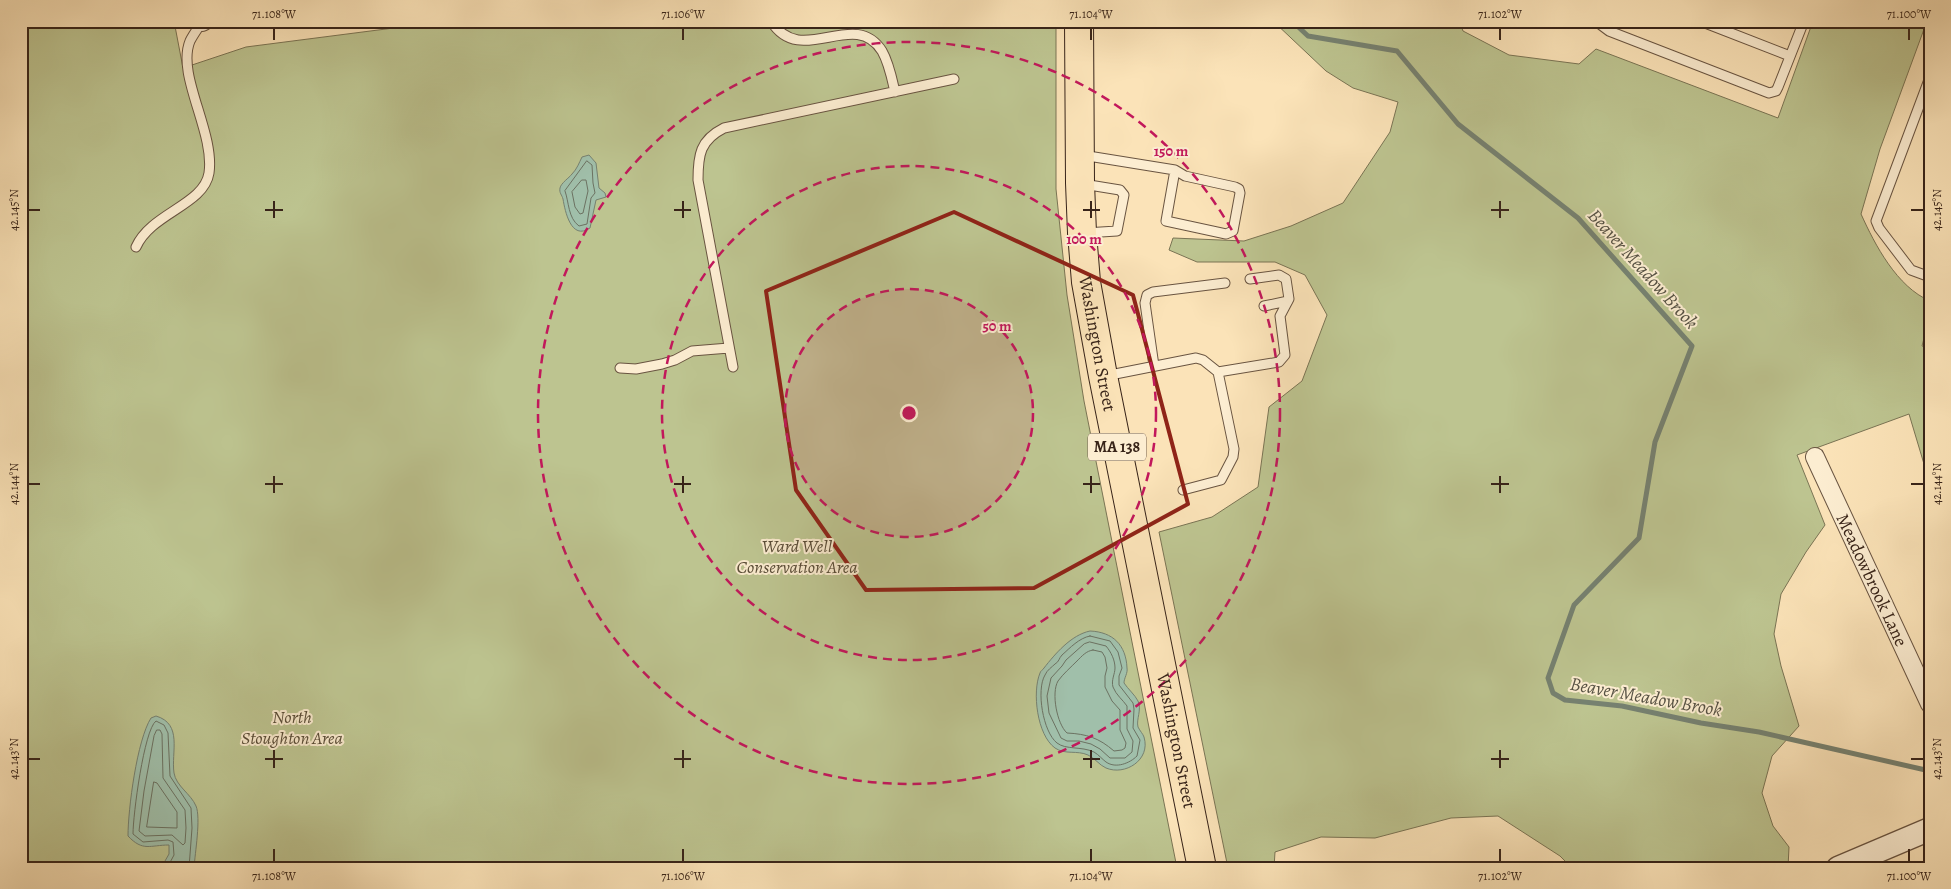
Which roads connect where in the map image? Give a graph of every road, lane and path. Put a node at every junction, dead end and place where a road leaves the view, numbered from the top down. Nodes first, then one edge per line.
1 (203, 21) edge
2 (771, 21) edge
3 (1079, 21) edge
4 (1599, 21) edge
5 (1700, 21) edge
6 (1804, 21) edge
7 (1790, 56) junction
8 (1930, 77) edge
9 (954, 79) dead end
10 (895, 92) junction
11 (1079, 154) junction
12 (1175, 170) junction
13 (1080, 183) junction
14 (1082, 233) junction
15 (136, 247) dead end
16 (1930, 277) edge
17 (1250, 279) dead end
18 (1225, 283) dead end
19 (1288, 301) junction
20 (1264, 306) dead end
21 (729, 348) junction
22 (1154, 366) junction
23 (733, 367) dead end
24 (620, 368) dead end
25 (1218, 372) junction
26 (1103, 376) junction
27 (1815, 457) dead end
28 (1183, 490) dead end
29 (1930, 704) edge
30 (1930, 829) edge
31 (1202, 868) edge
32 (1838, 868) edge

1 - 15 lane
2 - 10 lane
3 - 11 main road, Washington Street / MA 138
4 - 7 lane
5 - 7 lane
6 - 7 lane
8 - 16 lane
9 - 10 lane
10 - 21 lane
11 - 12 lane
11 - 13 main road, Washington Street / MA 138
12 - 12 lane
13 - 14 main road, Washington Street / MA 138
13 - 14 lane
14 - 26 main road, Washington Street / MA 138
17 - 19 lane
18 - 22 lane
19 - 20 lane
19 - 25 lane
21 - 23 lane
21 - 24 lane
22 - 25 lane
22 - 26 lane
25 - 28 lane
26 - 31 main road, Washington Street / MA 138
27 - 29 street, Meadowbrook Lane
30 - 32 street

